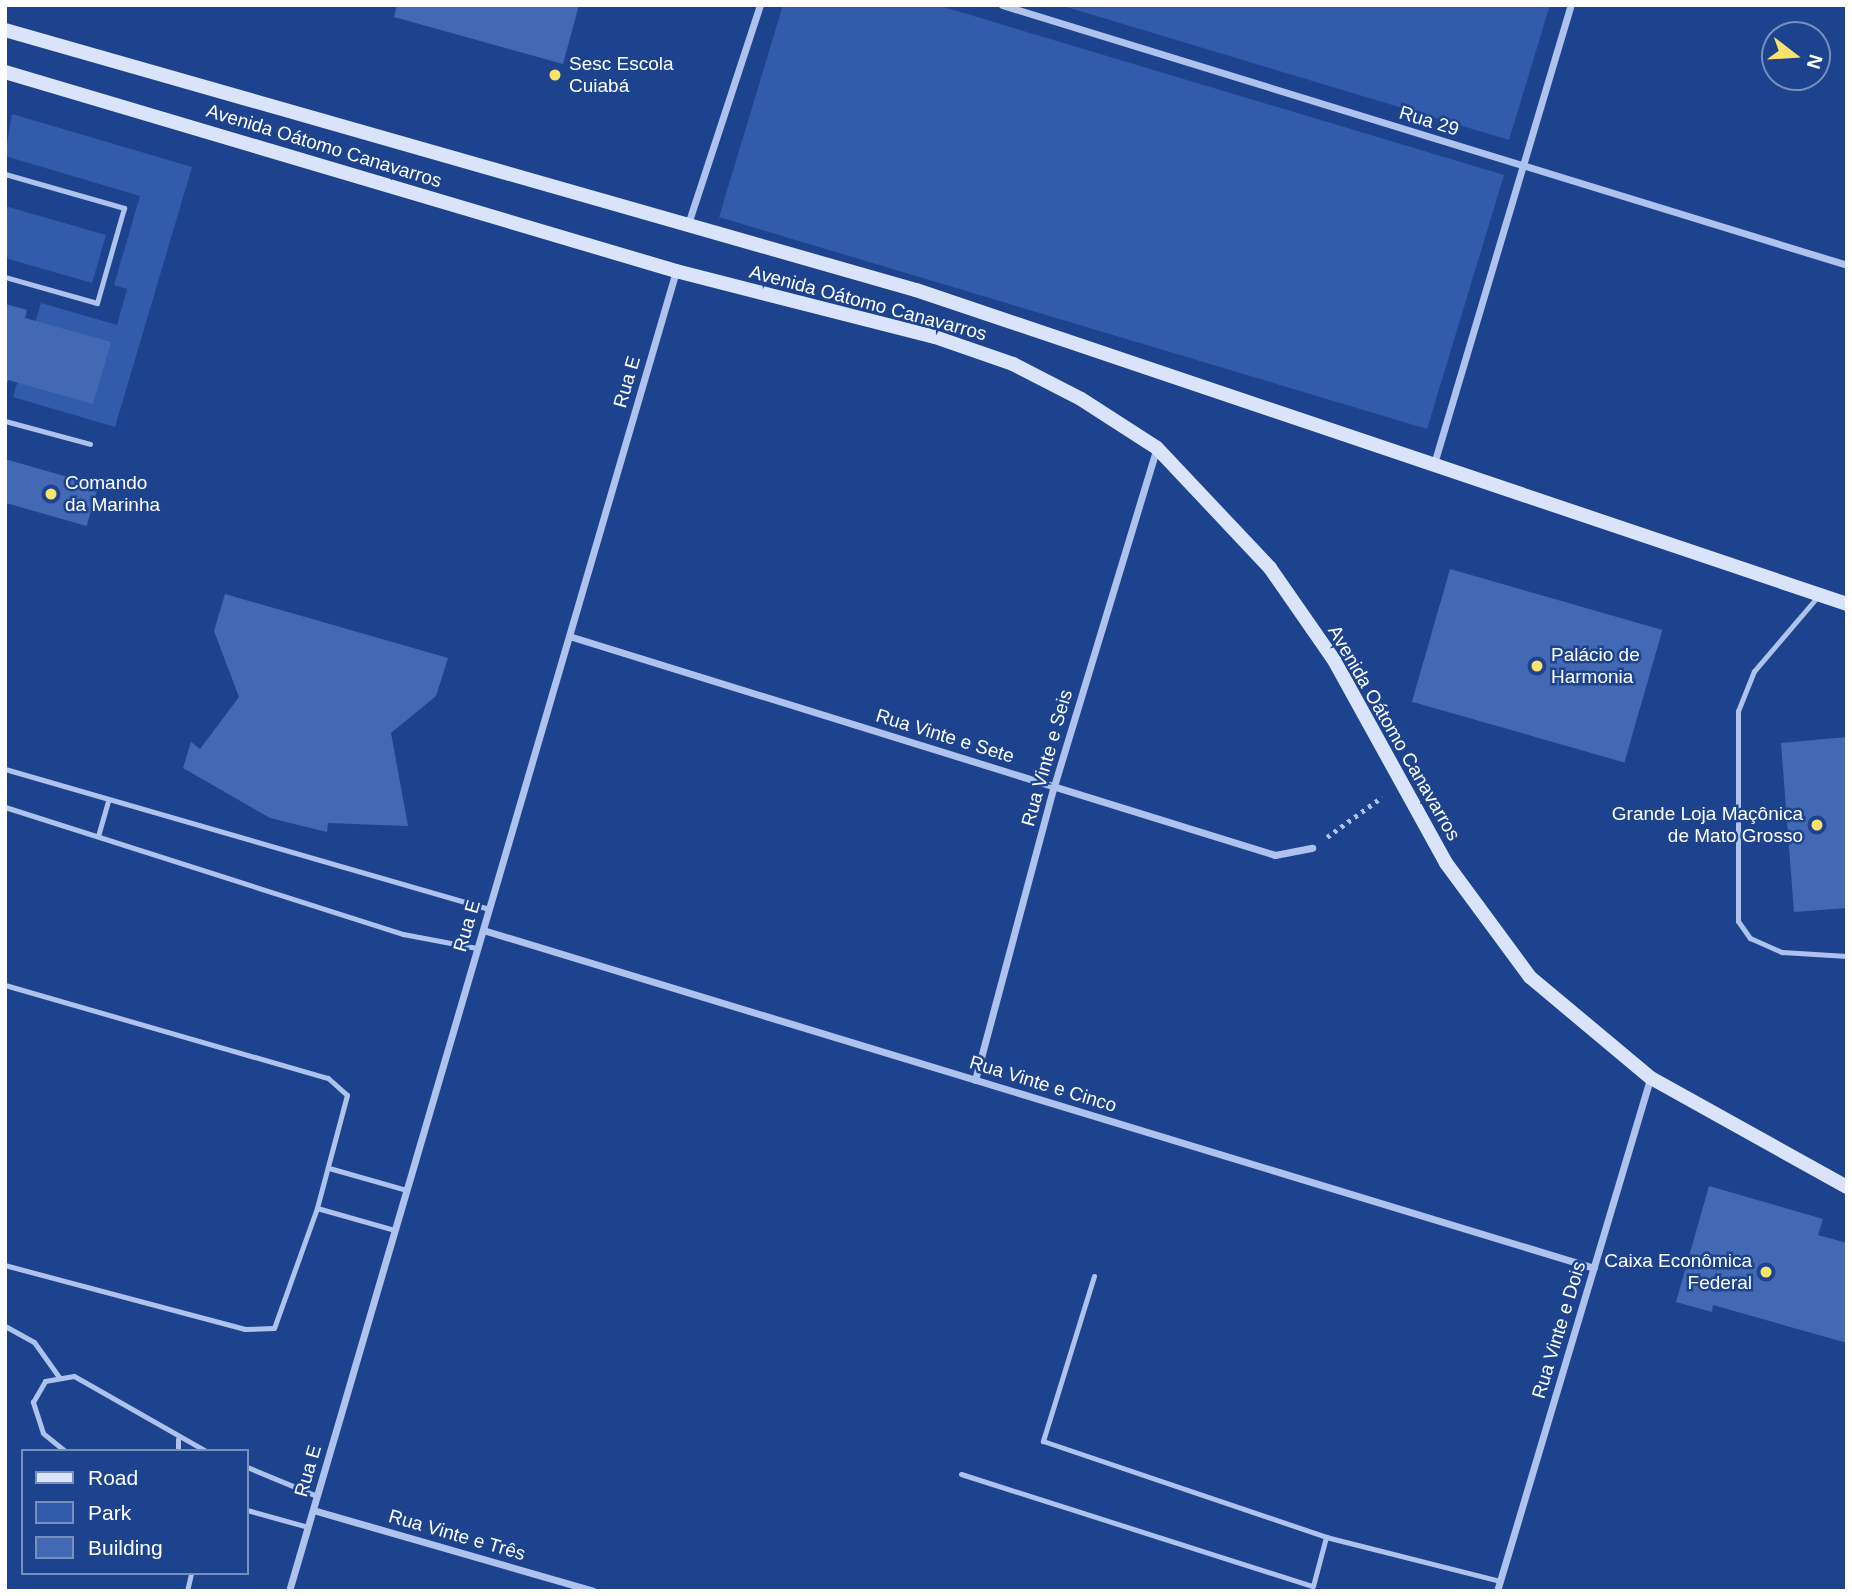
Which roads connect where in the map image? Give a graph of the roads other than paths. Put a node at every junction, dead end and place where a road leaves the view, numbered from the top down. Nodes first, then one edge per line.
1 (760, 5) edge
2 (1002, 5) edge
3 (1572, 5) edge
4 (5, 30) edge
5 (5, 72) edge
6 (1523, 166) junction
7 (5, 174) edge
8 (687, 228) junction
9 (1847, 265) edge
10 (676, 271) junction
11 (5, 277) edge
12 (5, 421) edge
13 (90, 444) dead end
14 (1157, 448) junction
15 (1433, 467) junction
16 (1819, 595) junction
17 (1847, 604) edge
18 (569, 636) junction
19 (5, 769) edge
20 (1054, 786) junction
21 (108, 801) junction
22 (5, 807) edge
23 (98, 836) junction
24 (1312, 848) road end
25 (489, 909) junction
26 (483, 930) junction
27 (477, 948) junction
28 (1847, 956) edge
29 (5, 985) edge
30 (1651, 1078) junction
31 (975, 1080) junction
32 (329, 1168) junction
33 (1847, 1187) edge
34 (406, 1190) junction
35 (317, 1208) junction
36 (395, 1230) junction
37 (5, 1265) edge
38 (1594, 1268) junction
39 (1094, 1276) dead end
40 (5, 1326) edge
41 (59, 1377) junction
42 (178, 1439) junction
43 (63, 1449) edge
44 (178, 1449) edge
45 (201, 1449) edge
46 (248, 1467) edge
47 (961, 1474) dead end
48 (317, 1496) junction
49 (248, 1510) edge
50 (313, 1510) junction
51 (308, 1527) junction
52 (1326, 1537) junction
53 (1500, 1581) junction
54 (289, 1591) edge
55 (593, 1591) edge
56 (1497, 1591) edge

1 - 8 street
2 - 6 street, Rua 29
3 - 6 street
4 - 8 main road, Avenida Oátomo Canavarros
5 - 10 main road, Avenida Oátomo Canavarros
6 - 9 street, Rua 29
6 - 15 street
7 - 11 lane
8 - 15 main road, Avenida Oátomo Canavarros
10 - 14 main road, Avenida Oátomo Canavarros
10 - 18 street, Rua E
12 - 13 lane
14 - 20 street, Rua Vinte e Seis
14 - 30 main road, Avenida Oátomo Canavarros
15 - 16 main road, Avenida Oátomo Canavarros
16 - 17 main road, Avenida Oátomo Canavarros
16 - 28 lane
18 - 20 street, Rua Vinte e Sete
18 - 25 street, Rua E
19 - 21 lane
20 - 24 street, Rua Vinte e Sete
20 - 31 street, Rua Vinte e Seis
21 - 23 lane
21 - 25 lane
22 - 23 lane
23 - 27 lane
25 - 26 street, Rua E
26 - 27 street, Rua E
26 - 31 street, Rua Vinte e Cinco
27 - 34 street, Rua E
29 - 32 lane
30 - 33 main road, Avenida Oátomo Canavarros
30 - 38 street, Rua Vinte e Dois
31 - 38 street, Rua Vinte e Cinco
32 - 34 lane
32 - 35 lane
34 - 36 street, Rua E
35 - 36 lane
35 - 37 lane
36 - 48 street, Rua E
38 - 53 street, Rua Vinte e Dois
39 - 52 lane
40 - 41 lane
41 - 42 lane
41 - 43 lane
42 - 44 lane
42 - 45 lane
46 - 48 lane
47 - 52 lane
48 - 50 street, Rua E
49 - 51 lane
50 - 51 street, Rua E
50 - 55 street, Rua Vinte e Três
51 - 54 street, Rua E
52 - 53 lane
53 - 56 street, Rua Vinte e Dois

